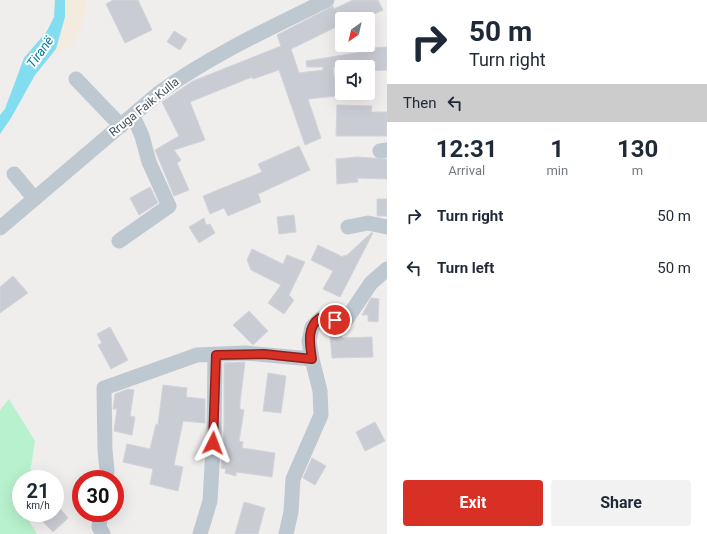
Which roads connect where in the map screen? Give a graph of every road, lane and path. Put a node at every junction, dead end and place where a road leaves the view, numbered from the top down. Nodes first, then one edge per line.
1 (327, 0) edge
2 (76, 79) dead end
3 (133, 116) junction
4 (121, 126) junction
5 (14, 174) dead end
6 (34, 198) junction
7 (348, 226) dead end
8 (387, 227) edge
9 (0, 228) edge
10 (119, 241) dead end
11 (387, 269) edge
12 (216, 355) junction
13 (312, 359) junction
14 (107, 470) edge
15 (100, 522) edge
16 (103, 534) edge
17 (200, 534) edge
18 (286, 534) edge

1 - 3 street, Rruga Faik Kulla
2 - 4 street
3 - 4 street, Rruga Faik Kulla
3 - 10 street
4 - 6 street, Rruga Faik Kulla
5 - 6 street
6 - 9 street, Rruga Faik Kulla
7 - 8 street
11 - 13 street
12 - 13 street
12 - 14 street
12 - 17 street
13 - 18 street
15 - 16 street

